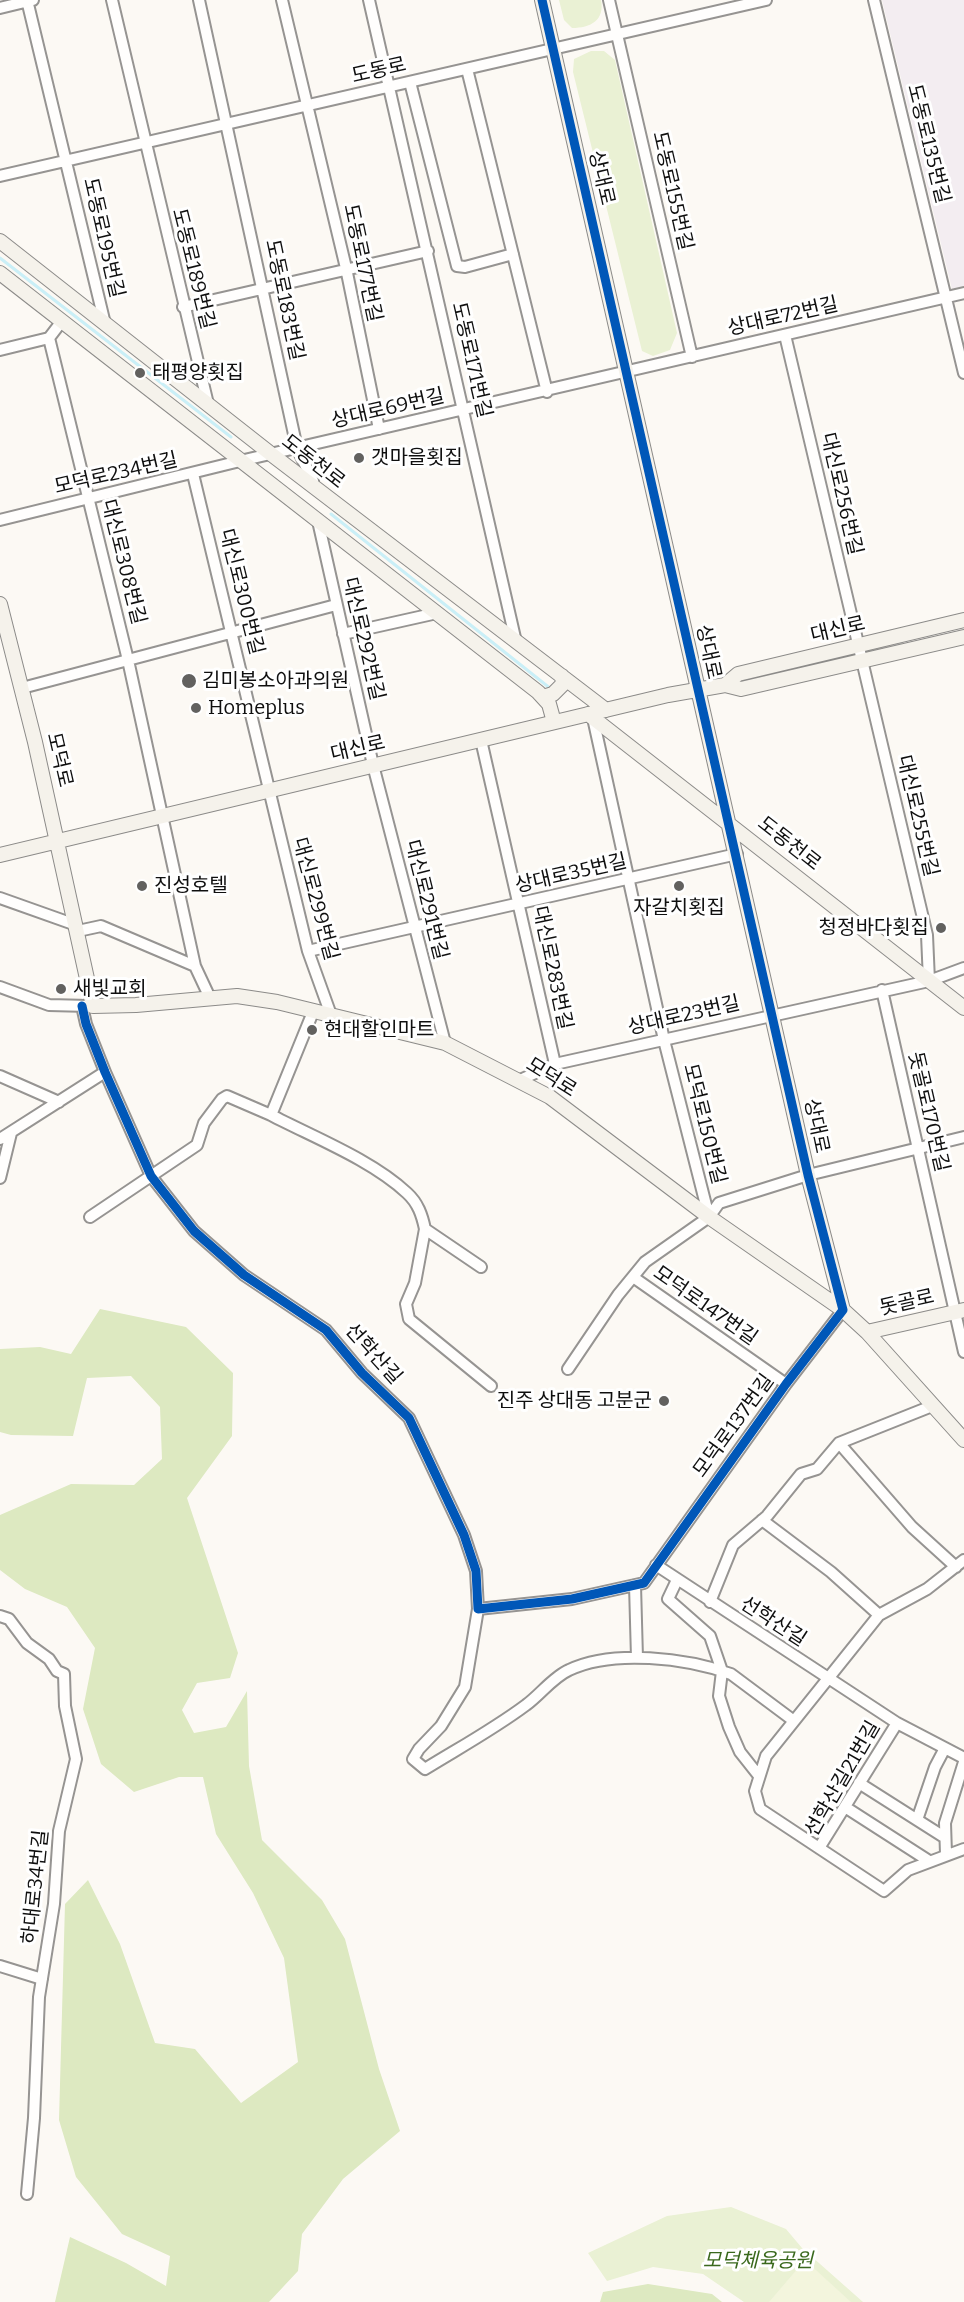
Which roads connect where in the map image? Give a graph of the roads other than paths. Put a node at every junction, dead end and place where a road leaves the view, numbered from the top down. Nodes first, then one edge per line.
1 (29, 0) edge
2 (112, 0) edge
3 (199, 0) edge
4 (282, 0) edge
5 (369, 0) edge
6 (542, 0) edge
7 (609, 0) edge
8 (766, 0) edge
9 (874, 0) edge
10 (0, 8) edge
11 (616, 34) junction
12 (553, 49) junction
13 (467, 69) junction
14 (410, 82) junction
15 (389, 87) junction
16 (308, 105) junction
17 (226, 124) junction
18 (144, 143) junction
19 (66, 161) junction
20 (0, 176) edge
21 (0, 241) edge
22 (428, 250) junction
23 (513, 254) junction
24 (346, 268) junction
25 (0, 273) edge
26 (264, 289) junction
27 (964, 293) edge
28 (947, 297) junction
29 (183, 307) junction
30 (62, 321) junction
31 (105, 324) junction
32 (785, 335) junction
33 (49, 338) junction
34 (0, 350) edge
35 (693, 357) junction
36 (627, 372) junction
37 (964, 373) edge
38 (547, 392) junction
39 (207, 404) junction
40 (463, 410) junction
41 (237, 427) junction
42 (379, 429) junction
43 (222, 447) junction
44 (297, 448) junction
45 (271, 454) junction
46 (240, 461) junction
47 (290, 469) junction
48 (193, 474) junction
49 (312, 481) dead end
50 (271, 485) junction
51 (88, 498) junction
52 (0, 520) edge
53 (318, 521) junction
54 (0, 604) edge
55 (336, 605) junction
56 (437, 613) junction
57 (964, 620) edge
58 (233, 632) junction
59 (342, 634) junction
60 (964, 638) edge
61 (516, 642) junction
62 (858, 645) junction
63 (128, 660) junction
64 (862, 661) junction
65 (562, 676) junction
66 (725, 685) junction
67 (22, 688) junction
68 (698, 690) junction
69 (543, 697) junction
70 (606, 710) junction
71 (591, 716) junction
72 (554, 722) junction
73 (481, 740) junction
74 (373, 765) junction
75 (269, 790) junction
76 (163, 815) junction
77 (728, 820) junction
78 (56, 842) junction
79 (737, 854) junction
80 (0, 855) edge
81 (629, 879) junction
82 (0, 897) edge
83 (520, 904) junction
84 (77, 928) junction
85 (413, 928) junction
86 (308, 951) junction
87 (195, 966) junction
88 (964, 968) edge
89 (929, 981) junction
90 (0, 987) edge
91 (882, 990) junction
92 (210, 998) junction
93 (88, 1006) junction
94 (964, 1008) edge
95 (314, 1012) junction
96 (773, 1014) junction
97 (331, 1015) junction
98 (664, 1040) junction
99 (445, 1043) junction
100 (555, 1064) junction
101 (105, 1072) junction
102 (0, 1076) edge
103 (520, 1080) junction
104 (58, 1102) junction
105 (271, 1115) junction
106 (11, 1133) junction
107 (964, 1137) edge
108 (0, 1140) edge
109 (917, 1148) junction
110 (808, 1175) junction
111 (151, 1176) junction
112 (0, 1178) edge
113 (90, 1217) dead end
114 (709, 1217) junction
115 (425, 1229) junction
116 (481, 1267) dead end
117 (633, 1277) junction
118 (843, 1310) junction
119 (960, 1311) edge
120 (867, 1332) junction
121 (964, 1352) edge
122 (568, 1369) dead end
123 (786, 1384) junction
124 (491, 1386) dead end
125 (932, 1406) junction
126 (964, 1440) edge
127 (839, 1443) junction
128 (762, 1520) junction
129 (960, 1564) edge
130 (656, 1565) junction
131 (677, 1580) junction
132 (635, 1585) junction
133 (710, 1602) junction
134 (478, 1610) junction
135 (879, 1615) junction
136 (0, 1616) edge
137 (638, 1659) junction
138 (722, 1671) junction
139 (827, 1679) junction
140 (794, 1721) junction
141 (897, 1723) junction
142 (945, 1748) junction
143 (964, 1760) edge
144 (759, 1776) junction
145 (859, 1783) junction
146 (844, 1807) junction
147 (917, 1820) junction
148 (944, 1837) junction
149 (819, 1848) junction
150 (964, 1849) edge
151 (946, 1854) junction
152 (928, 1861) junction
153 (0, 1966) edge
154 (42, 1979) junction
155 (27, 2194) dead end

1 - 10 street
1 - 19 street, 도동로195번길
2 - 18 street, 도동로189번길
3 - 17 street, 도동로183번길
4 - 16 street, 도동로177번길
5 - 15 street, 도동로171번길
6 - 12 street, 상대로
7 - 11 street, 도동로155번길
8 - 11 street, 도동로
9 - 28 street, 도동로135번길
11 - 12 street, 도동로
11 - 35 street, 도동로155번길
12 - 13 street, 도동로
12 - 36 street, 상대로
13 - 14 street, 도동로
13 - 23 street
14 - 15 street, 도동로
14 - 23 street
15 - 16 street, 도동로
15 - 22 street, 도동로171번길
16 - 17 street, 도동로
16 - 24 street, 도동로177번길
17 - 18 street, 도동로
17 - 26 street, 도동로183번길
18 - 19 street, 도동로
18 - 29 street, 도동로189번길
19 - 20 street, 도동로
19 - 31 street, 도동로195번길
21 - 31 street, 도동천로
22 - 24 street
22 - 40 street, 도동로171번길
23 - 38 street
24 - 26 street
24 - 42 street, 도동로177번길
25 - 30 street
26 - 29 street
26 - 44 street, 도동로183번길
27 - 28 street, 상대로72번길
28 - 32 street, 상대로72번길
28 - 37 street, 도동로135번길
29 - 39 street, 도동로189번길
30 - 33 street
30 - 43 street
31 - 39 street, 도동천로
32 - 35 street, 상대로72번길
32 - 62 street, 대신로256번길
33 - 34 street
33 - 51 street, 대신로308번길
35 - 36 street, 상대로72번길
36 - 38 street, 상대로69번길
36 - 68 street, 상대로
38 - 40 street, 상대로69번길
39 - 41 street, 도동천로
40 - 42 street, 상대로69번길
40 - 61 street, 도동로171번길
41 - 43 street
41 - 45 street, 도동천로
42 - 44 street, 상대로69번길
43 - 46 street
44 - 45 street, 상대로69번길
44 - 49 street, 도동로183번길
45 - 46 street, 모덕로234번길
45 - 47 street, 도동천로
46 - 48 street, 모덕로234번길
46 - 50 street
47 - 50 street
47 - 61 street, 도동천로
48 - 51 street, 모덕로234번길
48 - 58 street, 대신로300번길
50 - 53 street
51 - 52 street, 모덕로234번길
51 - 63 street, 대신로308번길
53 - 55 street, 대신로292번길
53 - 56 street
54 - 67 street, 모덕로
55 - 58 street
55 - 59 street, 대신로292번길
56 - 59 street
56 - 69 street
57 - 62 street, 대신로
58 - 63 street
58 - 75 street, 대신로300번길
59 - 74 street, 대신로292번길
60 - 64 street, 대신로
61 - 65 street, 도동천로
62 - 64 street, 대신로256번길
62 - 66 street, 대신로
63 - 67 street
63 - 76 street, 대신로308번길
64 - 66 street, 대신로
64 - 89 street, 대신로255번길
65 - 69 street
65 - 70 street, 도동천로
66 - 68 street, 대신로
67 - 78 street, 모덕로
68 - 70 street, 대신로
68 - 77 street, 상대로
69 - 72 street
70 - 71 street, 대신로
71 - 72 street, 대신로
71 - 77 street, 도동천로
71 - 81 street, 모덕로150번길
72 - 73 street, 대신로
73 - 74 street, 대신로
73 - 83 street, 대신로283번길
74 - 75 street, 대신로
74 - 85 street, 대신로291번길
75 - 76 street, 대신로
75 - 86 street, 대신로299번길
76 - 78 street, 대신로
76 - 87 street, 대신로308번길
77 - 79 street, 상대로
77 - 89 street, 도동천로
78 - 80 street, 대신로
78 - 84 street, 모덕로
79 - 81 street, 상대로35번길
79 - 96 street, 상대로
81 - 83 street, 상대로35번길
81 - 98 street, 모덕로150번길
82 - 84 street
83 - 85 street, 상대로35번길
83 - 100 street, 대신로283번길
84 - 87 street
84 - 93 street, 모덕로
85 - 86 street, 상대로35번길
85 - 99 street, 대신로291번길
86 - 97 street, 대신로299번길
87 - 92 street, 대신로308번길
88 - 89 street, 상대로23번길
89 - 91 street, 상대로23번길
89 - 94 street, 도동천로
90 - 93 street
91 - 96 street, 상대로23번길
91 - 109 street, 돗골로170번길
92 - 93 street, 모덕로
92 - 95 street, 모덕로
93 - 101 street, 선학산길
95 - 97 street, 모덕로
95 - 105 street
96 - 98 street, 상대로23번길
96 - 110 street, 상대로
97 - 99 street, 모덕로
98 - 100 street, 상대로23번길
98 - 114 street, 모덕로150번길
99 - 103 street, 모덕로
100 - 103 street, 상대로23번길
101 - 104 street
101 - 111 street, 선학산길
102 - 104 street
103 - 114 street, 모덕로
104 - 106 street
105 - 111 street
105 - 115 street
106 - 108 street
106 - 112 street
107 - 109 street, 모덕로147번길
109 - 110 street, 모덕로147번길
109 - 119 street, 돗골로170번길
110 - 114 street, 모덕로147번길
110 - 118 street, 상대로
111 - 113 street
111 - 134 street, 선학산길
114 - 117 street, 모덕로147번길
114 - 118 street, 모덕로
115 - 116 street
115 - 124 street
117 - 122 street, 모덕로147번길
117 - 123 street, 모덕로147번길
118 - 120 street, 모덕로
118 - 123 street, 모덕로137번길
119 - 120 street, 돗골로
119 - 121 street, 돗골로
120 - 125 street, 모덕로
123 - 130 street, 모덕로137번길
125 - 126 street, 모덕로
125 - 127 street
127 - 128 street
127 - 129 street
128 - 133 street
128 - 135 street
129 - 135 street
130 - 131 street, 선학산길
130 - 132 street
131 - 133 street, 선학산길
131 - 138 street
132 - 134 street
132 - 137 street
133 - 139 street, 선학산길
134 - 137 street, 선학산길
135 - 139 street
136 - 154 street, 하대로34번길
137 - 138 street
138 - 140 street
138 - 144 street
139 - 140 street
139 - 141 street, 선학산길
140 - 144 street
141 - 142 street, 선학산길
141 - 145 street, 선학산길21번길
142 - 143 street, 선학산길
142 - 147 street
143 - 148 street
144 - 149 street
145 - 146 street, 선학산길21번길
145 - 147 street
146 - 149 street, 선학산길21번길
146 - 152 street
147 - 148 street
148 - 151 street
149 - 152 street, 선학산길21번길
150 - 151 street
151 - 152 street
153 - 154 street
154 - 155 street, 하대로34번길

